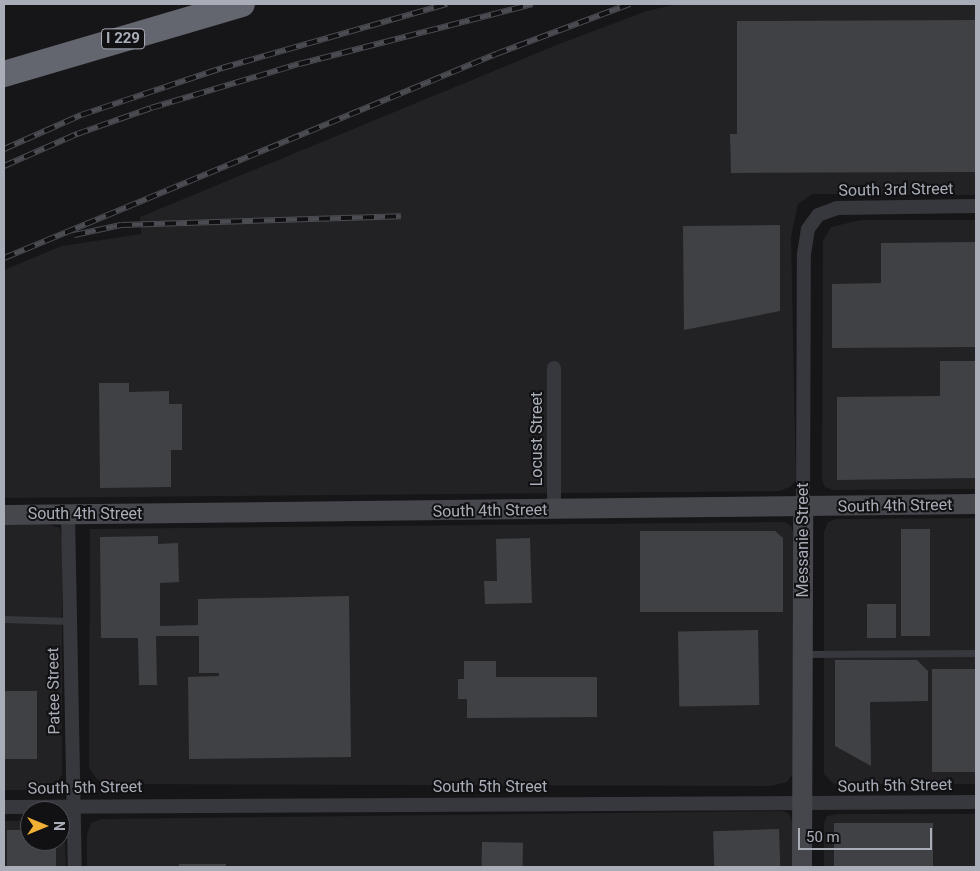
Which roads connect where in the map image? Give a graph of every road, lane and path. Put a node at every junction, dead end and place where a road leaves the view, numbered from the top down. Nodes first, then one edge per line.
1 (240, 4) edge
2 (4, 73) edge
3 (976, 206) edge
4 (818, 215) joint
5 (554, 368) dead end
6 (976, 504) edge
7 (803, 507) junction
8 (554, 510) junction
9 (4, 514) edge
10 (68, 514) junction
11 (4, 619) edge
12 (70, 621) junction
13 (976, 653) edge
14 (803, 654) junction
15 (976, 802) edge
16 (803, 804) junction
17 (74, 806) junction
18 (4, 807) edge
19 (75, 867) edge
20 (802, 867) edge

1 - 2 highway, I 229
3 - 4 street, South 3rd Street
4 - 7 street, Messanie Street
5 - 8 street, Locust Street
6 - 7 main road, South 4th Street
7 - 8 main road, South 4th Street
7 - 14 main road, Messanie Street
8 - 10 main road, South 4th Street
9 - 10 main road, South 4th Street
10 - 12 street, Patee Street
11 - 12 lane
12 - 17 street, Patee Street
13 - 14 lane
14 - 16 main road, Messanie Street
15 - 16 street, South 5th Street
16 - 17 street, South 5th Street
16 - 20 main road, Messanie Street
17 - 18 street, South 5th Street
17 - 19 street, Patee Street

